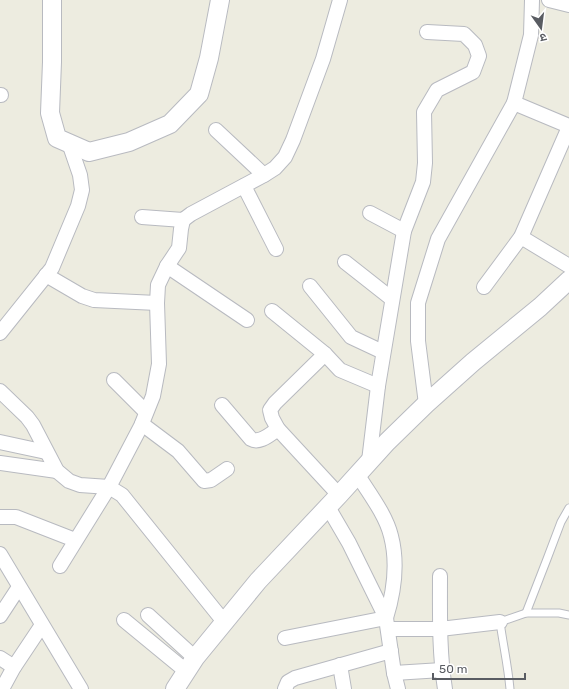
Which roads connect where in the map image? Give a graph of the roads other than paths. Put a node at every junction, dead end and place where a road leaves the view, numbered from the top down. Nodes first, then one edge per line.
1 (52, 0) edge
2 (220, 0) edge
3 (340, 0) edge
4 (532, 0) edge
5 (549, 0) edge
6 (569, 5) edge
7 (427, 32) dead end
8 (514, 103) junction
9 (569, 126) edge
10 (216, 130) dead end
11 (69, 143) junction
12 (264, 175) junction
13 (244, 186) junction
14 (370, 213) dead end
15 (142, 217) dead end
16 (183, 220) junction
17 (404, 231) junction
18 (521, 237) junction
19 (276, 249) dead end
20 (345, 262) dead end
21 (168, 266) junction
22 (569, 266) edge
23 (46, 275) junction
24 (569, 280) edge
25 (310, 286) dead end
26 (484, 286) dead end
27 (392, 299) junction
28 (157, 303) junction
29 (272, 311) dead end
30 (247, 320) dead end
31 (0, 333) edge
32 (383, 352) junction
33 (325, 354) junction
34 (114, 380) dead end
35 (378, 386) junction
36 (0, 391) edge
37 (426, 404) junction
38 (222, 405) dead end
39 (144, 418) junction
40 (278, 429) junction
41 (0, 442) edge
42 (46, 452) junction
43 (0, 463) edge
44 (363, 467) junction
45 (227, 468) dead end
46 (57, 471) junction
47 (109, 487) junction
48 (334, 501) junction
49 (569, 508) edge
50 (0, 517) edge
51 (75, 540) junction
52 (0, 554) edge
53 (60, 566) dead end
54 (440, 576) dead end
55 (19, 587) junction
56 (526, 613) junction
57 (148, 615) dead end
58 (569, 615) edge
59 (0, 616) edge
60 (124, 620) dead end
61 (500, 622) junction
62 (225, 623) junction
63 (387, 624) junction
64 (42, 625) junction
65 (440, 630) junction
66 (285, 638) dead end
67 (391, 651) junction
68 (0, 658) edge
69 (191, 664) junction
70 (340, 665) junction
71 (14, 667) junction
72 (442, 670) junction
73 (394, 673) junction
74 (79, 688) edge
75 (2, 689) edge
76 (175, 689) edge
77 (285, 689) edge
78 (344, 689) edge
79 (398, 689) edge
80 (445, 689) edge
81 (510, 689) edge

1 - 11 street
2 - 11 street
3 - 12 street
4 - 8 street
5 - 6 street
7 - 17 street
8 - 9 street
8 - 37 street
9 - 18 street
10 - 12 street
11 - 23 street
12 - 13 street
13 - 16 street
13 - 19 street
14 - 17 street
15 - 16 street
16 - 21 street
17 - 27 street
18 - 22 street
18 - 26 street
20 - 27 street
21 - 28 street
21 - 30 street
23 - 28 street
23 - 31 street
24 - 37 street
25 - 32 street
27 - 32 street
28 - 39 street
29 - 33 street
32 - 35 street
33 - 35 street
33 - 40 street
34 - 39 street
35 - 44 street
36 - 42 street
37 - 44 street
38 - 40 street
39 - 45 street
39 - 47 street
40 - 48 street
41 - 42 street
42 - 46 street
43 - 46 street
44 - 48 street
44 - 63 street
46 - 47 street
47 - 51 street
47 - 62 street
48 - 62 street
48 - 63 street
49 - 56 lane
50 - 51 street
51 - 53 street
52 - 55 street
54 - 65 street
55 - 59 street
55 - 64 street
56 - 58 lane
56 - 61 lane
57 - 69 street
60 - 69 street
61 - 65 street
61 - 81 lane
62 - 69 street
63 - 65 street
63 - 66 street
63 - 67 street
64 - 71 street
64 - 74 street
65 - 72 street
67 - 70 street
67 - 73 street
68 - 71 street
69 - 76 street
70 - 77 street
70 - 78 street
71 - 75 street
72 - 73 street
72 - 80 street
73 - 79 street

